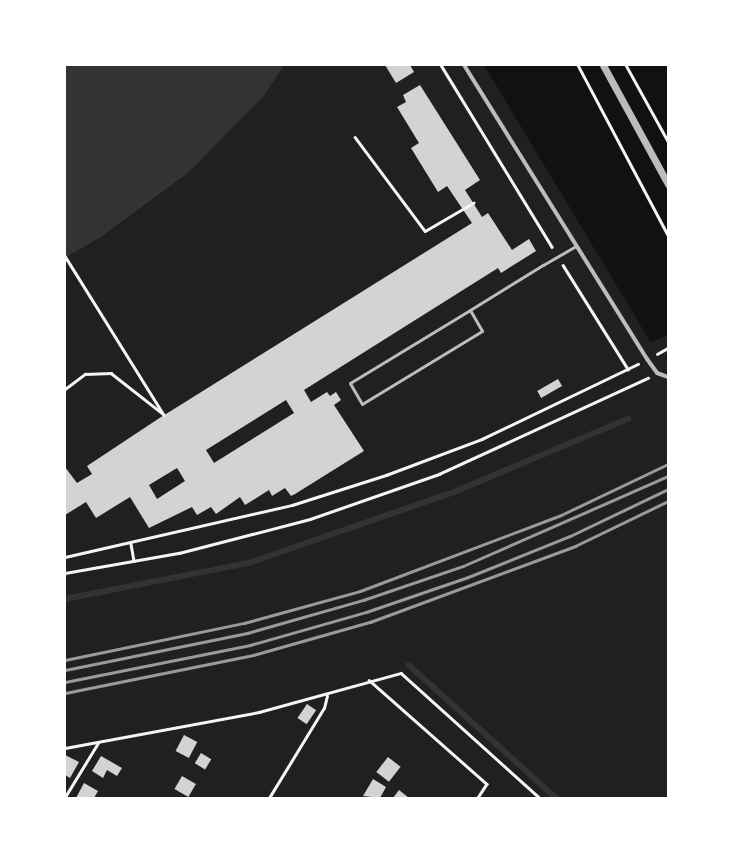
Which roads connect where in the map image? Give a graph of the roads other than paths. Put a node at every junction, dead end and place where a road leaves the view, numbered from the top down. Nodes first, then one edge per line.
1 (464, 65) edge
2 (603, 65) edge
3 (668, 184) edge
4 (576, 246) junction
5 (470, 310) junction
6 (668, 377) edge

1 - 4 street
2 - 3 street
4 - 5 lane
4 - 6 street
5 - 5 lane

